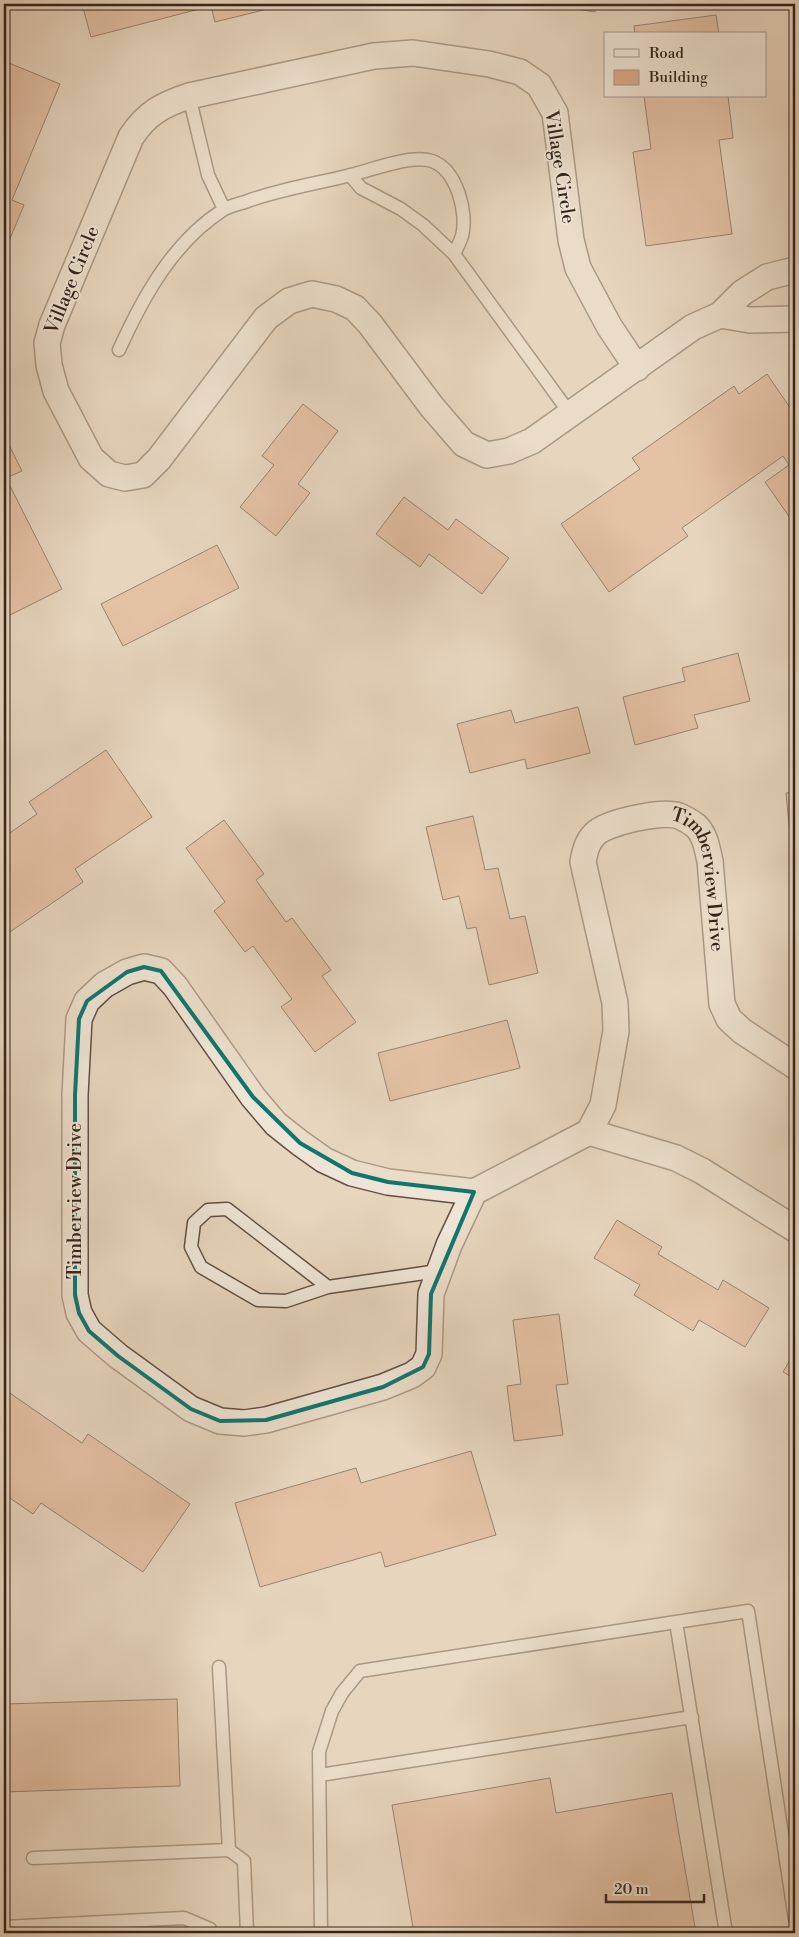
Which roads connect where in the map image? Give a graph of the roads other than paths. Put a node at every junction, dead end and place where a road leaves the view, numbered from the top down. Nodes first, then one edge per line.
1 (190, 96) junction
2 (350, 175) junction
3 (224, 209) junction
4 (454, 254) junction
5 (795, 270) edge
6 (720, 315) junction
7 (795, 320) edge
8 (118, 350) dead end
9 (637, 368) junction
10 (571, 415) junction
11 (795, 1066) edge
12 (589, 1132) junction
13 (474, 1192) junction
14 (795, 1230) edge
15 (438, 1271) junction
16 (328, 1287) junction
17 (676, 1622) junction
18 (219, 1667) dead end
19 (692, 1717) junction
20 (320, 1775) junction
21 (229, 1850) junction
22 (33, 1858) dead end
23 (795, 1919) edge
24 (4, 1927) edge
25 (211, 1933) edge
26 (247, 1933) edge
27 (321, 1933) edge
28 (726, 1933) edge

1 - 3 lane
1 - 9 street, Village Circle
1 - 10 street, Village Circle
2 - 3 lane
2 - 4 lane
2 - 4 lane
3 - 8 lane
4 - 10 lane
5 - 6 street, Village Circle
6 - 7 street
6 - 9 street, Village Circle
9 - 10 street, Village Circle
11 - 12 street, Timberview Drive
12 - 13 street
12 - 14 street
13 - 15 street, Timberview Drive
13 - 15 street, Timberview Drive
15 - 16 lane
16 - 16 lane
17 - 19 lane
17 - 20 lane
17 - 23 lane
18 - 21 lane
19 - 20 lane
19 - 28 lane
20 - 27 lane
21 - 22 lane
21 - 26 lane
24 - 25 lane

